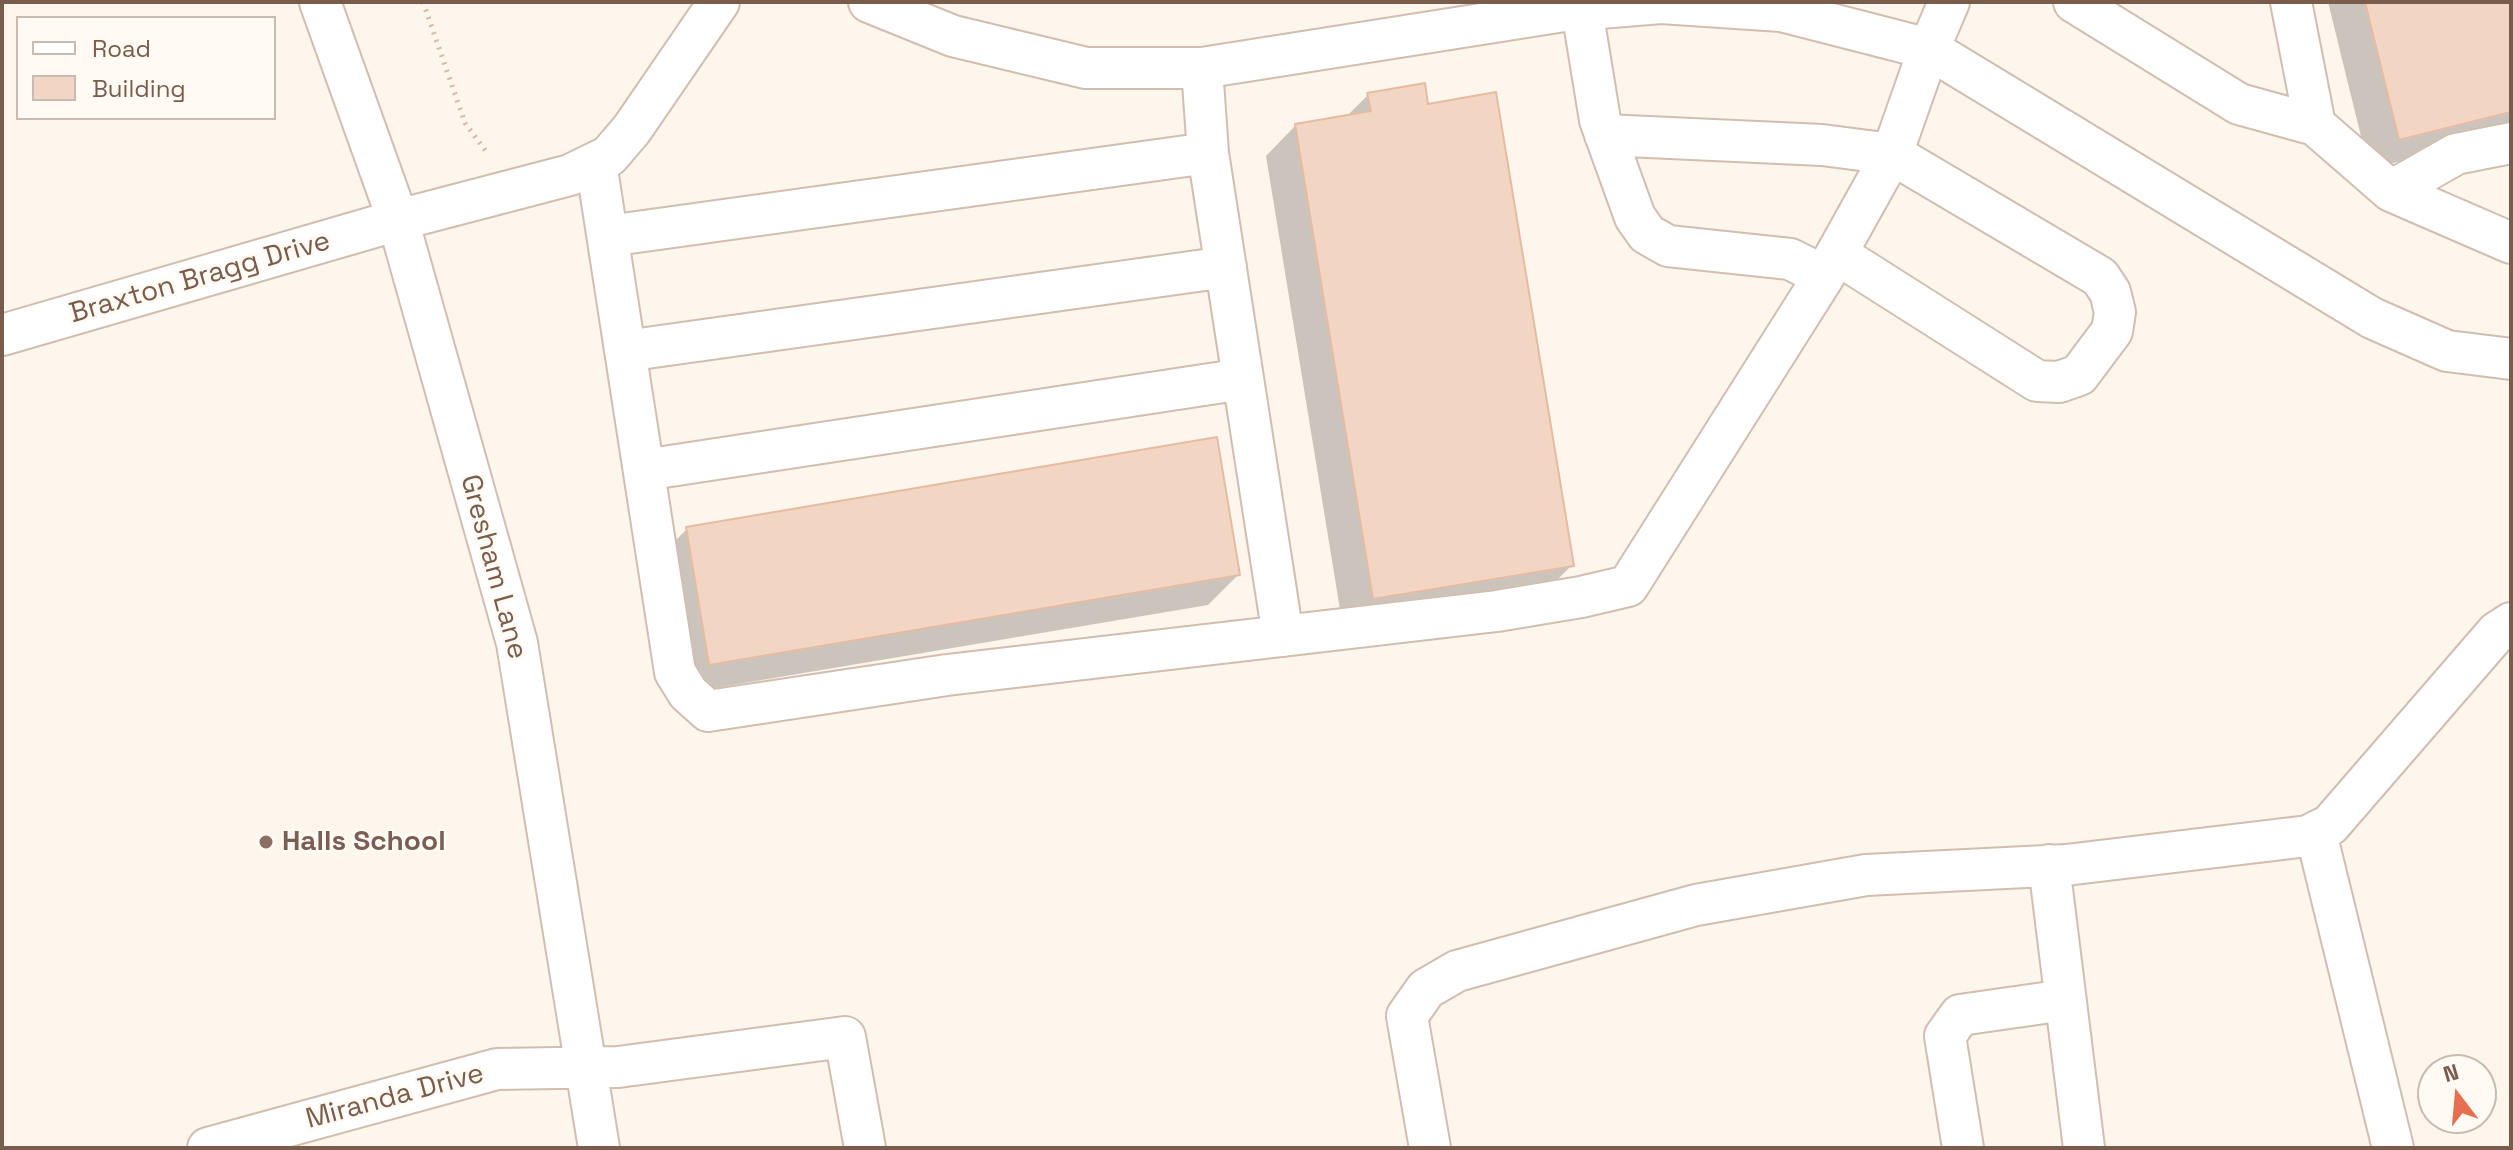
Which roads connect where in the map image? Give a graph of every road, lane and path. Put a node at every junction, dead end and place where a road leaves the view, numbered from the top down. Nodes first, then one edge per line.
1 (320, 2) edge
2 (423, 2) edge
3 (719, 2) edge
4 (869, 2) edge
5 (1949, 2) edge
6 (2074, 2) edge
7 (2291, 2) edge
8 (1582, 10) junction
9 (1929, 49) junction
10 (1202, 68) junction
11 (2315, 125) junction
12 (1605, 135) junction
13 (2511, 143) edge
14 (1208, 153) junction
15 (1892, 154) junction
16 (493, 158) dead end
17 (596, 163) junction
18 (2391, 191) junction
19 (398, 220) junction
20 (608, 236) junction
21 (2511, 243) edge
22 (1830, 265) junction
23 (1226, 267) junction
24 (2, 335) edge
25 (625, 351) junction
26 (2511, 359) edge
27 (1243, 379) junction
28 (644, 470) junction
29 (2511, 623) edge
30 (1283, 636) junction
31 (2316, 833) junction
32 (2049, 865) junction
33 (2065, 1000) junction
34 (585, 1066) junction
35 (208, 1148) edge
36 (599, 1148) edge
37 (865, 1148) edge
38 (1430, 1148) edge
39 (1963, 1148) edge
40 (2084, 1148) edge
41 (2393, 1148) edge

1 - 19 street, Gresham Lane
2 - 16 path
3 - 17 street, Braxton Bragg Drive
4 - 10 street
5 - 9 street
6 - 11 street
7 - 11 street
8 - 9 street
8 - 10 street
8 - 12 street
9 - 15 street
9 - 26 street
10 - 14 street
11 - 18 street
12 - 15 street
12 - 22 street
13 - 18 street
14 - 20 street
14 - 23 street
15 - 22 street
15 - 22 street
17 - 19 street, Braxton Bragg Drive
17 - 20 street
18 - 21 street
19 - 24 street, Braxton Bragg Drive
19 - 34 street, Gresham Lane
20 - 25 street
22 - 30 street
23 - 25 street
23 - 27 street
25 - 28 street
27 - 28 street
27 - 30 street
28 - 30 street
29 - 31 street
31 - 32 street
31 - 41 street
32 - 33 street
32 - 38 street
33 - 39 street
33 - 40 street
34 - 35 street, Miranda Drive
34 - 36 street, Gresham Lane
34 - 37 street, Miranda Drive

